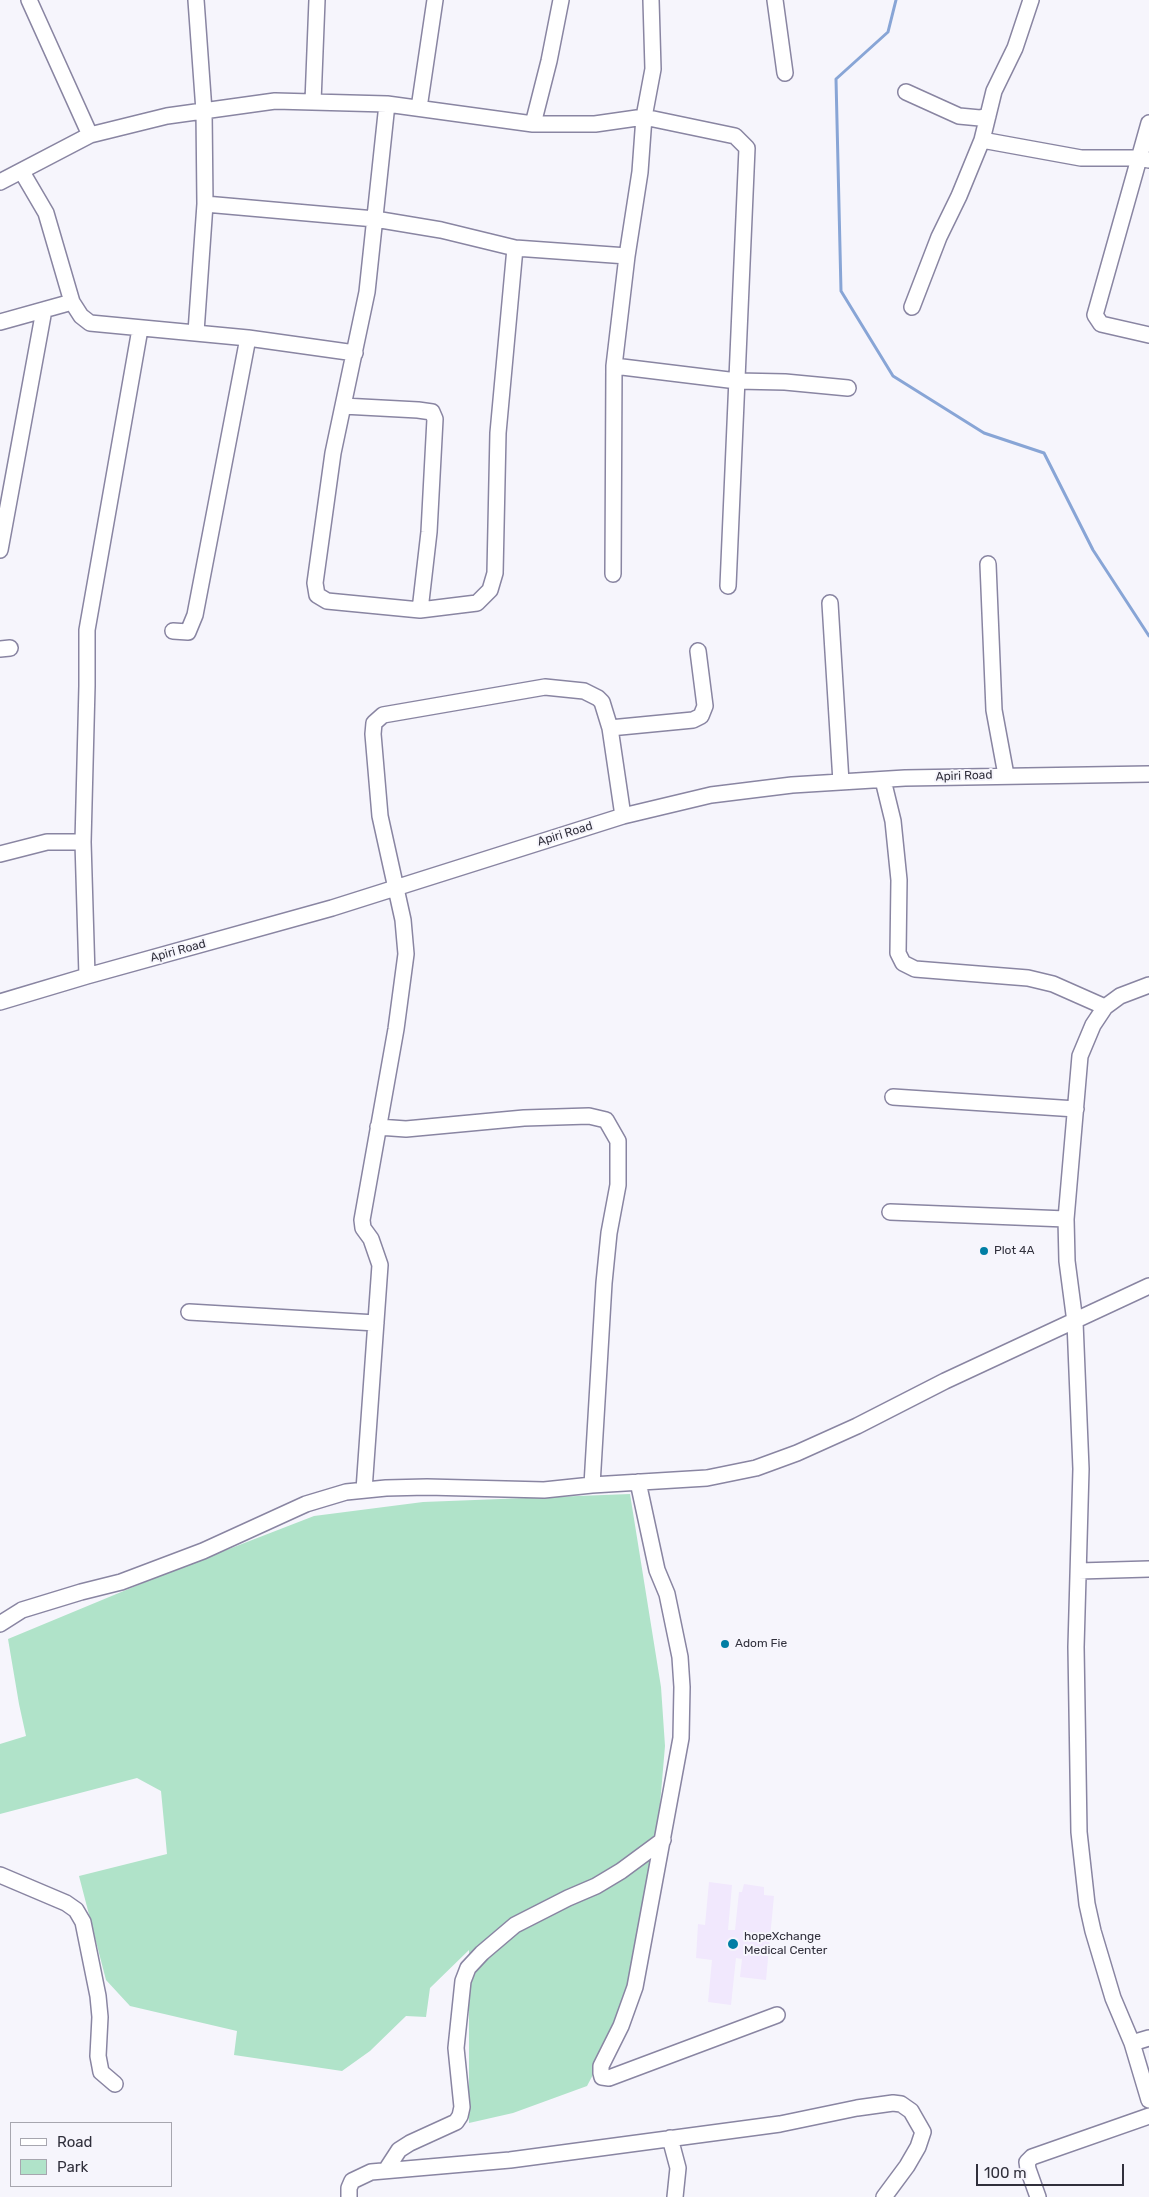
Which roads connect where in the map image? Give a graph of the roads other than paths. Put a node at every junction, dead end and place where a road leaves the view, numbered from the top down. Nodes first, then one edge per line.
1 (29, 0) edge
2 (196, 0) edge
3 (317, 0) edge
4 (435, 0) edge
5 (561, 0) edge
6 (651, 0) edge
7 (775, 0) edge
8 (1031, 0) edge
9 (785, 73) dead end
10 (906, 92) dead end
11 (313, 102) junction
12 (387, 104) junction
13 (419, 108) junction
14 (204, 111) junction
15 (988, 116) junction
16 (644, 117) junction
17 (1149, 123) edge
18 (533, 124) junction
19 (90, 135) junction
20 (982, 140) junction
21 (1144, 159) edge
22 (22, 172) junction
23 (0, 182) edge
24 (205, 204) junction
25 (376, 219) junction
26 (516, 248) junction
27 (627, 256) junction
28 (72, 302) junction
29 (912, 307) dead end
30 (44, 310) junction
31 (0, 322) edge
32 (140, 329) junction
33 (196, 332) junction
34 (1149, 335) edge
35 (248, 338) junction
36 (356, 353) junction
37 (614, 366) junction
38 (737, 381) junction
39 (848, 388) dead end
40 (343, 406) junction
41 (0, 550) edge
42 (988, 564) dead end
43 (613, 574) dead end
44 (728, 586) dead end
45 (830, 603) dead end
46 (420, 610) junction
47 (173, 631) dead end
48 (698, 651) dead end
49 (610, 728) junction
50 (1149, 774) edge
51 (1006, 775) junction
52 (883, 780) junction
53 (840, 782) junction
54 (623, 816) junction
55 (82, 842) junction
56 (0, 854) edge
57 (394, 887) junction
58 (87, 976) junction
59 (1149, 985) edge
60 (0, 1002) edge
61 (1105, 1007) junction
62 (893, 1096) dead end
63 (1076, 1109) junction
64 (378, 1127) junction
65 (890, 1212) dead end
66 (1066, 1219) junction
67 (1149, 1286) edge
68 (189, 1312) dead end
69 (1075, 1322) junction
70 (376, 1323) junction
71 (638, 1482) junction
72 (592, 1485) junction
73 (364, 1490) junction
74 (1149, 1569) edge
75 (1079, 1572) junction
76 (0, 1624) edge
77 (663, 1840) junction
78 (0, 1875) edge
79 (777, 2015) dead end
80 (1149, 2038) edge
81 (1132, 2043) junction
82 (115, 2084) dead end
83 (1149, 2100) edge
84 (1149, 2116) edge
85 (670, 2138) junction
86 (386, 2170) junction
87 (349, 2197) edge
88 (676, 2197) edge
89 (884, 2197) edge
90 (1038, 2197) edge

1 - 19 street
2 - 14 street
3 - 11 street
4 - 13 street
5 - 18 street
6 - 16 street
7 - 9 street
8 - 15 street
10 - 15 street
11 - 12 street
11 - 14 street
12 - 13 street
12 - 25 street
13 - 18 street
14 - 19 street
14 - 24 street
15 - 20 street
16 - 18 street
16 - 27 street
16 - 38 street
17 - 21 street
19 - 22 street
20 - 21 street
20 - 29 street
21 - 34 street
22 - 23 street
22 - 28 street
24 - 25 street
24 - 33 street
25 - 26 street
25 - 36 street
26 - 27 street
26 - 46 street
27 - 37 street
28 - 30 street
28 - 32 street
30 - 31 street
30 - 41 street
32 - 33 street
32 - 55 street
33 - 35 street
35 - 36 street
35 - 47 street
36 - 40 street
37 - 38 street
37 - 43 street
38 - 39 street
38 - 44 street
40 - 46 street
40 - 46 street
42 - 51 street
45 - 53 street
48 - 49 street
49 - 54 street
49 - 57 street
50 - 51 street, Apiri Road
51 - 52 street, Apiri Road
52 - 53 street, Apiri Road
52 - 61 street
53 - 54 street, Apiri Road
54 - 57 street, Apiri Road
55 - 56 street
55 - 58 street
57 - 58 street, Apiri Road
57 - 64 street
58 - 60 street, Apiri Road
59 - 61 street
61 - 63 street
62 - 63 street
63 - 66 street
64 - 70 street
64 - 72 street
65 - 66 street
66 - 69 street
67 - 69 street
68 - 70 street
69 - 71 street
69 - 75 street
70 - 73 street
71 - 72 street
71 - 77 street
72 - 73 street
73 - 76 street
74 - 75 street
75 - 81 street
77 - 79 street
77 - 86 street
78 - 82 street
80 - 81 street
81 - 83 street
84 - 90 street
85 - 86 street
85 - 88 street
85 - 89 street
86 - 87 street

